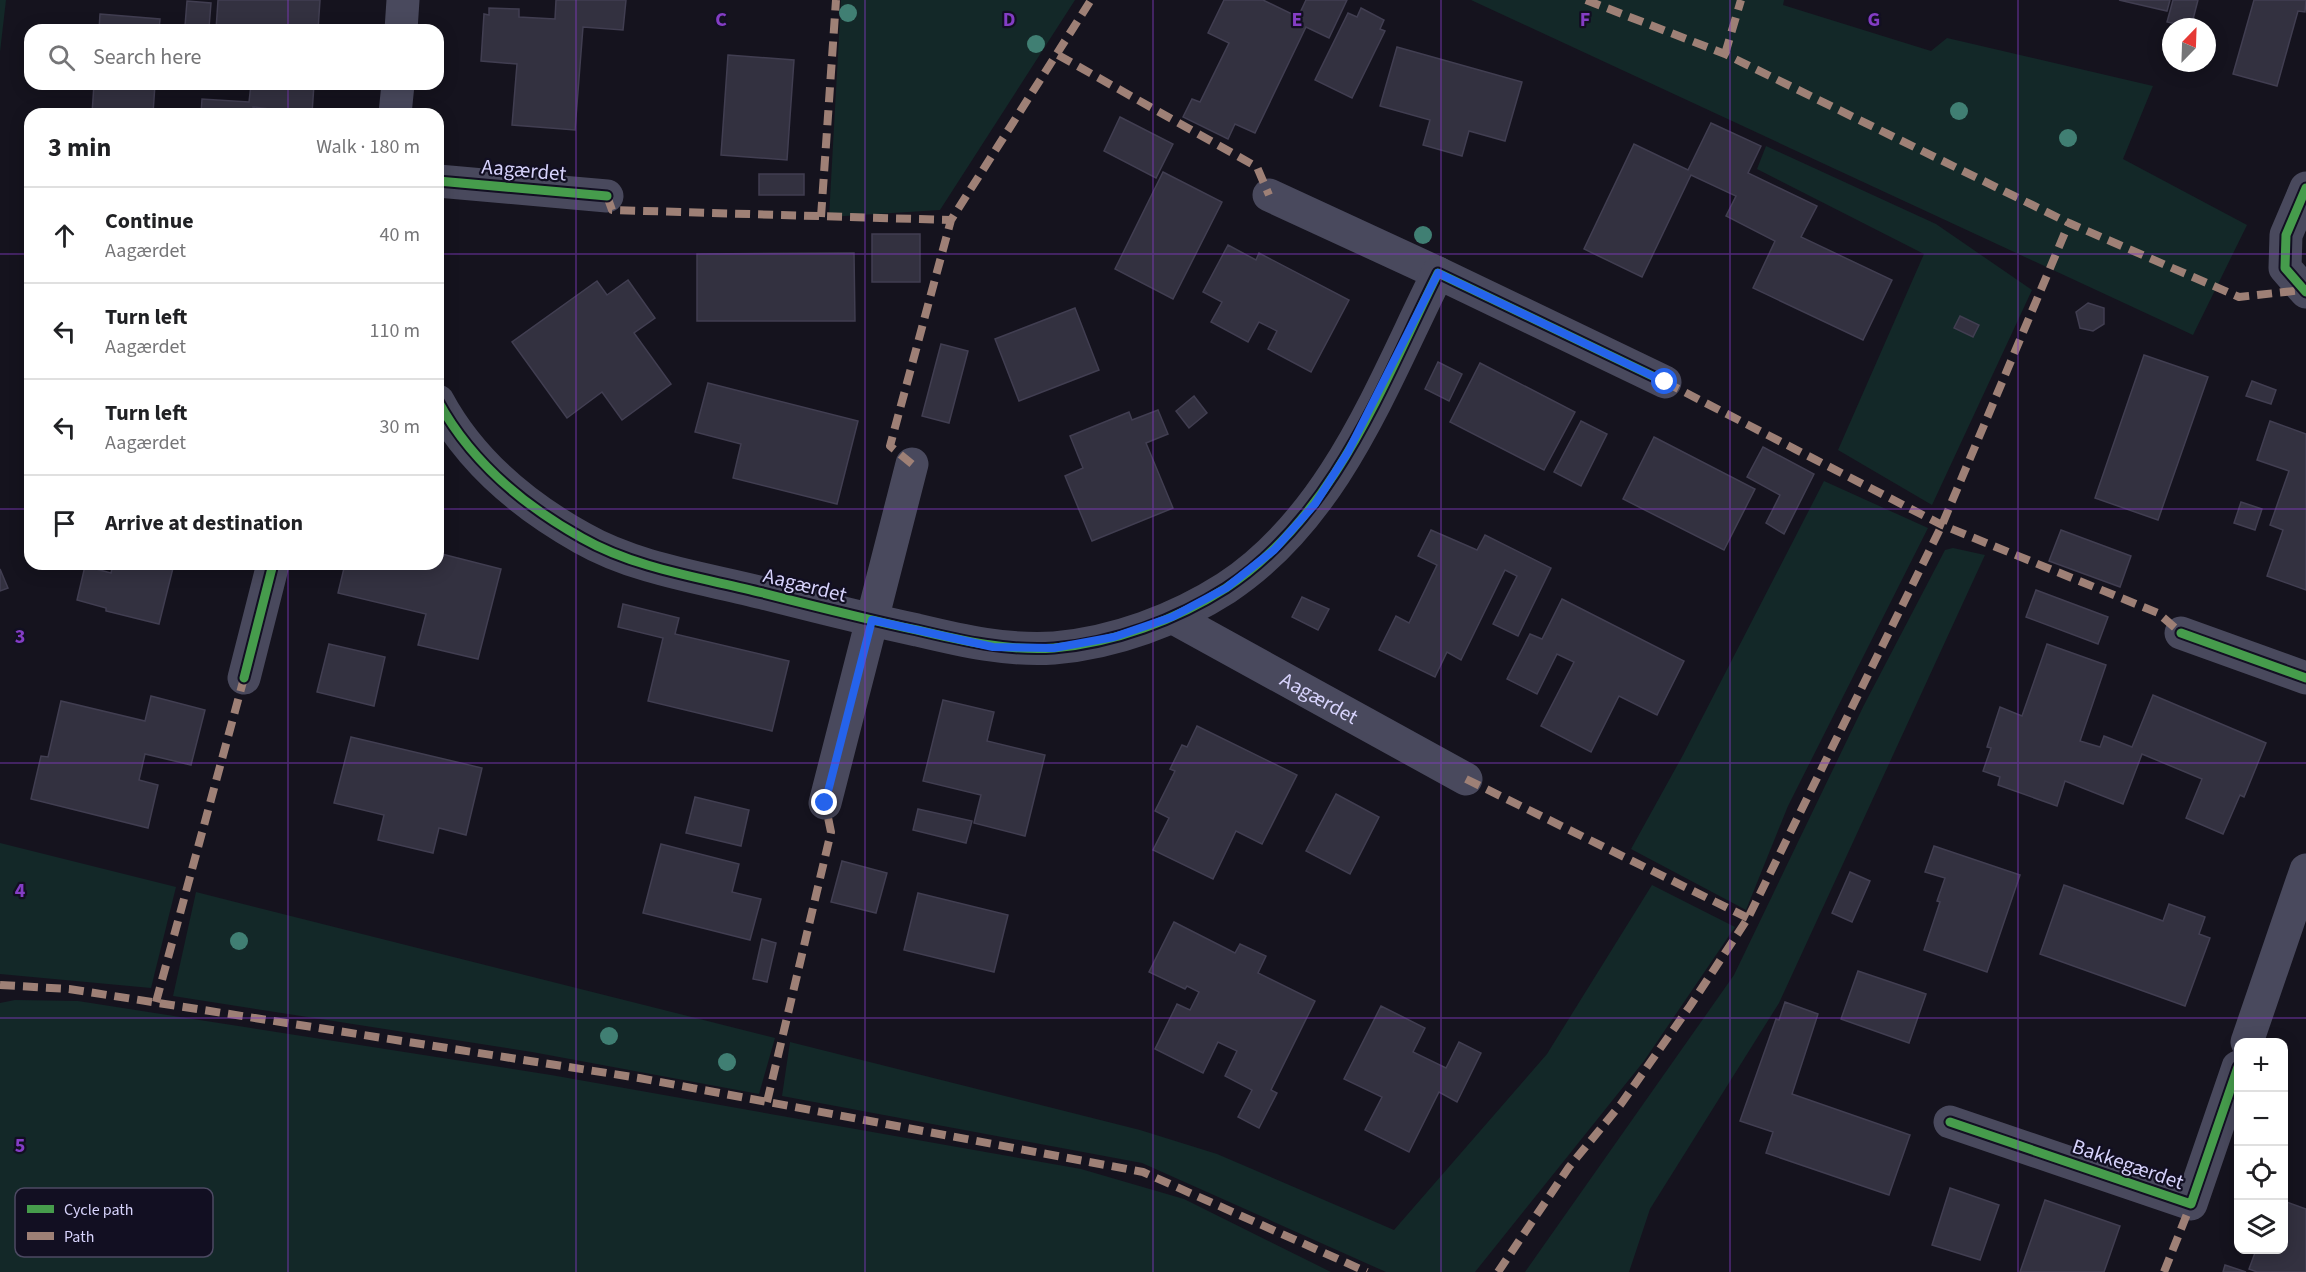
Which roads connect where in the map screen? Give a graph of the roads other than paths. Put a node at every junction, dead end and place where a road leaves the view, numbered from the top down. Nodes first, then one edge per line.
1 (403, 0) edge
2 (401, 24) edge
3 (397, 90) edge
4 (396, 108) edge
5 (444, 182) edge
6 (2306, 188) edge
7 (1269, 195) dead end
8 (607, 196) dead end
9 (1438, 273) junction
10 (2306, 292) edge
11 (1665, 382) dead end
12 (444, 412) edge
13 (912, 464) dead end
14 (271, 570) edge
15 (1172, 617) junction
16 (872, 620) junction
17 (2181, 633) dead end
18 (244, 678) dead end
19 (2306, 678) edge
20 (1466, 779) dead end
21 (825, 803) dead end
22 (2306, 870) edge
23 (2299, 915) edge
24 (2249, 1038) edge
25 (2234, 1079) edge
26 (1950, 1122) dead end

1 - 2 street
3 - 4 street
5 - 8 street, Aagærdet
6 - 10 street
7 - 9 street
9 - 11 street
9 - 15 street, Aagærdet
12 - 16 street, Aagærdet
13 - 16 street, Aagærdet
14 - 18 street
15 - 16 street, Aagærdet
15 - 20 street, Aagærdet
16 - 21 street, Aagærdet
17 - 19 street
22 - 23 street
23 - 24 street
25 - 26 street, Bakkegærdet

